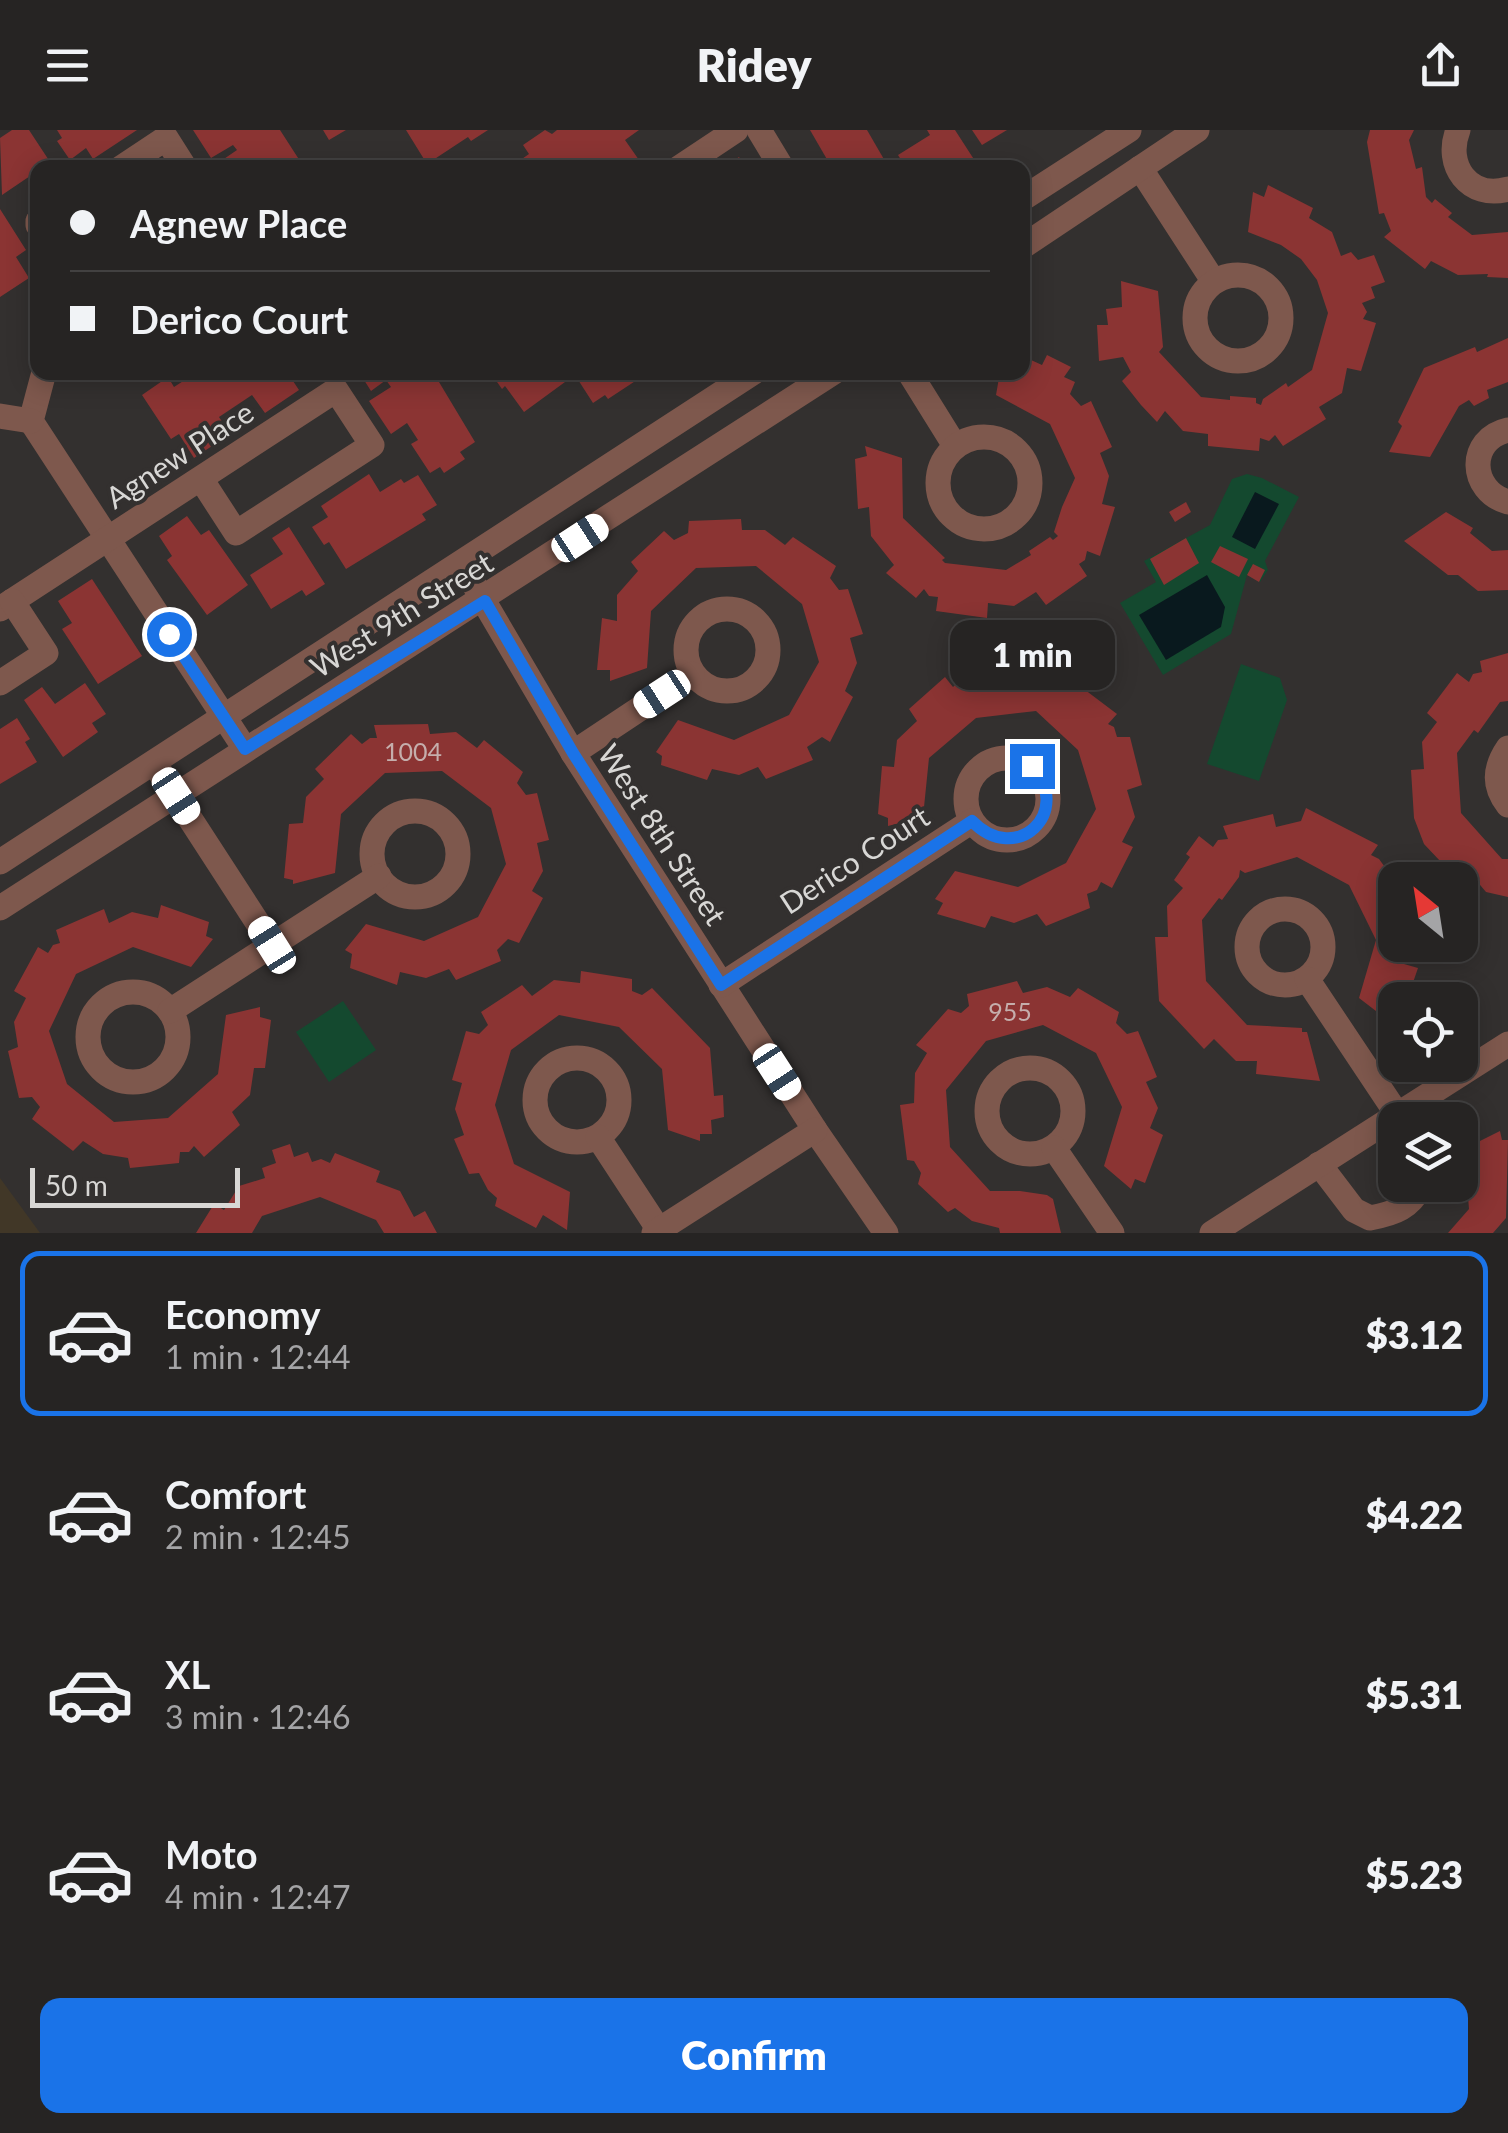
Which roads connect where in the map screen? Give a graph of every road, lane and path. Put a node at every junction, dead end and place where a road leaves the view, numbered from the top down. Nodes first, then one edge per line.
1 (736, 130) edge
2 (758, 130) edge
3 (1129, 130) edge
4 (1197, 130) edge
5 (1458, 130) edge
6 (133, 160) edge
7 (180, 160) edge
8 (691, 160) edge
9 (777, 160) edge
10 (1140, 168) junction
11 (1508, 190) edge
12 (1030, 193) edge
13 (1030, 242) edge
14 (1214, 282) dead end
15 (42, 380) edge
16 (742, 380) edge
17 (822, 380) edge
18 (914, 380) edge
19 (0, 416) edge
20 (31, 421) junction
21 (1508, 430) edge
22 (955, 446) dead end
23 (200, 479) junction
24 (1508, 502) edge
25 (107, 539) junction
26 (462, 564) junction
27 (485, 601) junction
28 (6, 605) edge
29 (692, 674) dead end
30 (0, 683) edge
31 (223, 717) junction
32 (1508, 748) edge
33 (245, 749) junction
34 (573, 753) junction
35 (154, 762) junction
36 (176, 796) junction
37 (1508, 805) edge
38 (972, 821) dead end
39 (0, 862) edge
40 (379, 876) dead end
41 (0, 908) edge
42 (272, 945) junction
43 (1307, 978) dead end
44 (721, 985) junction
45 (170, 1011) dead end
46 (1508, 1044) edge
47 (1389, 1102) edge
48 (1421, 1102) edge
49 (1378, 1129) edge
50 (815, 1130) junction
51 (598, 1137) dead end
52 (1054, 1148) dead end
53 (1319, 1164) junction
54 (1412, 1202) edge
55 (658, 1232) edge
56 (886, 1233) edge
57 (1112, 1233) edge
58 (1212, 1233) edge

1 - 8 street
2 - 9 street
3 - 12 street
4 - 10 street
5 - 11 street
6 - 7 street
10 - 13 street
10 - 14 street
15 - 20 street
16 - 26 street, West 9th Street
17 - 27 street, West 9th Street
18 - 22 street
19 - 20 street
20 - 25 street
21 - 24 street
23 - 23 street, Agnew Place
23 - 25 street, Agnew Place
25 - 28 street, Agnew Place
25 - 31 street, Agnew Place
26 - 27 street, West 8th Street
26 - 31 street, West 9th Street
27 - 33 street, West 9th Street
27 - 34 street, West 8th Street
28 - 30 street, Agnew Place
29 - 34 street
31 - 33 street, Agnew Place
31 - 35 street, West 9th Street
32 - 37 street
33 - 36 street, West 9th Street
34 - 44 street, West 8th Street
35 - 36 street
35 - 39 street, West 9th Street
36 - 41 street, West 9th Street
36 - 42 street
38 - 44 street, Derico Court
40 - 42 street
42 - 45 street
43 - 47 street
44 - 50 street, West 8th Street
46 - 48 street
49 - 53 street
50 - 55 street
50 - 56 street, West 8th Street
51 - 55 street
52 - 57 street
53 - 54 street
53 - 58 street

